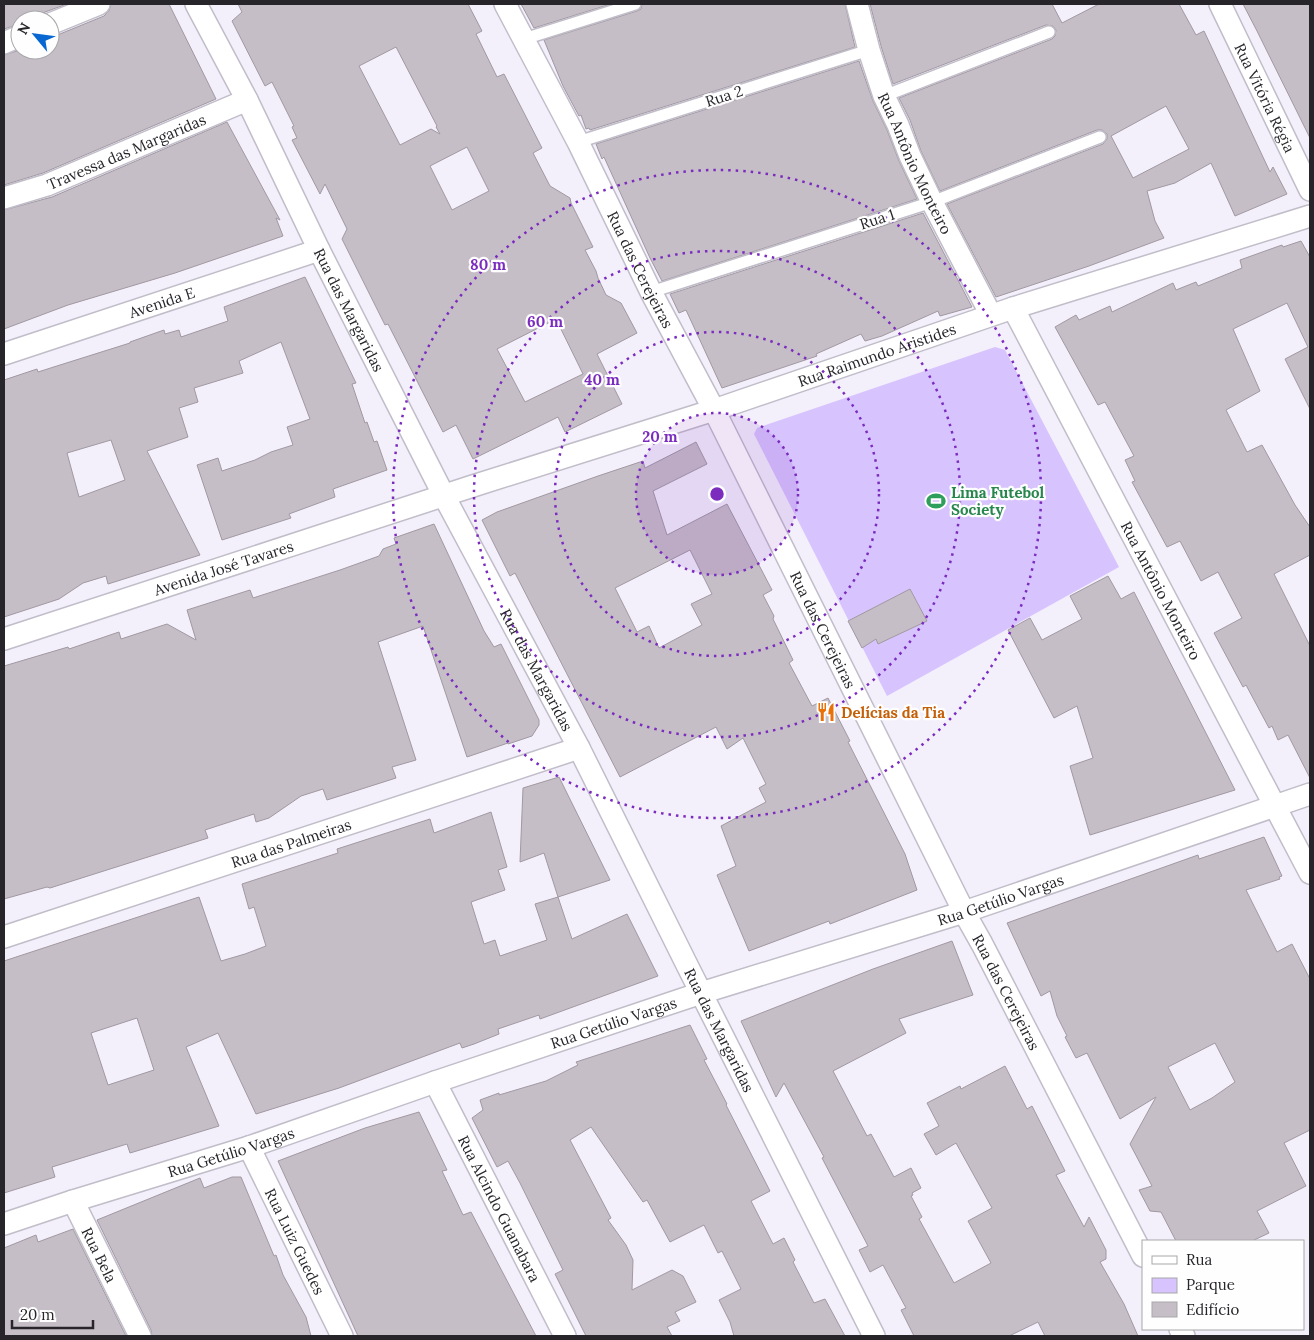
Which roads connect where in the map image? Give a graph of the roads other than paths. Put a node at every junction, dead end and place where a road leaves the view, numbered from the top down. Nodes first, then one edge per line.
1 (99, 4) edge
2 (196, 4) edge
3 (505, 4) edge
4 (635, 4) edge
5 (858, 4) edge
6 (1220, 4) edge
7 (60, 20) edge
8 (1050, 32) dead end
9 (524, 39) junction
10 (869, 50) junction
11 (884, 96) junction
12 (247, 100) junction
13 (1100, 137) dead end
14 (578, 142) junction
15 (1310, 190) edge
16 (4, 198) edge
17 (932, 202) junction
18 (1310, 216) edge
19 (319, 250) junction
20 (651, 292) junction
21 (1012, 308) junction
22 (991, 315) junction
23 (4, 354) edge
24 (714, 410) junction
25 (444, 496) junction
26 (4, 639) edge
27 (579, 748) junction
28 (1310, 794) edge
29 (1275, 805) junction
30 (1310, 873) edge
31 (964, 912) junction
32 (4, 937) edge
33 (701, 993) junction
34 (435, 1082) junction
35 (249, 1147) junction
36 (73, 1201) junction
37 (4, 1224) edge
38 (1142, 1254) edge
39 (140, 1336) edge
40 (342, 1336) edge
41 (565, 1336) edge
42 (874, 1336) edge

1 - 7 street
2 - 12 street, Rua das Margaridas
3 - 9 street, Rua das Cerejeiras
4 - 9 lane
5 - 10 street, Rua Antônio Monteiro
6 - 15 street, Rua Vitória Régia
8 - 11 lane
9 - 14 street, Rua das Cerejeiras
10 - 11 street, Rua Antônio Monteiro
10 - 14 lane, Rua 2
11 - 17 street, Rua Antônio Monteiro
12 - 16 street, Travessa das Margaridas
12 - 19 street, Rua das Margaridas
13 - 17 lane, Rua 1
14 - 20 street, Rua das Cerejeiras
17 - 20 lane, Rua 1
17 - 22 street, Rua Antônio Monteiro
18 - 21 street, Rua Raimundo Aristides
19 - 23 street, Avenida E
19 - 25 street, Rua das Margaridas
20 - 24 street, Rua das Cerejeiras
21 - 22 street, Rua Raimundo Aristides
21 - 29 street, Rua Antônio Monteiro
22 - 24 street, Rua Raimundo Aristides
24 - 25 street, Rua Raimundo Aristides
24 - 31 street, Rua das Cerejeiras
25 - 26 street, Avenida José Tavares
25 - 27 street, Rua das Margaridas
27 - 32 street, Rua das Palmeiras
27 - 33 street, Rua das Margaridas
28 - 29 street, Rua Getúlio Vargas
29 - 30 street, Rua Antônio Monteiro
29 - 31 street, Rua Getúlio Vargas
31 - 33 street, Rua Getúlio Vargas
31 - 38 street, Rua das Cerejeiras
33 - 34 street, Rua Getúlio Vargas
33 - 42 street, Rua das Margaridas
34 - 35 street, Rua Getúlio Vargas
34 - 41 street, Rua Alcindo Guanabara
35 - 36 street, Rua Getúlio Vargas
35 - 40 street, Rua Luiz Guedes
36 - 37 street, Rua Getúlio Vargas
36 - 39 street, Rua Bela

